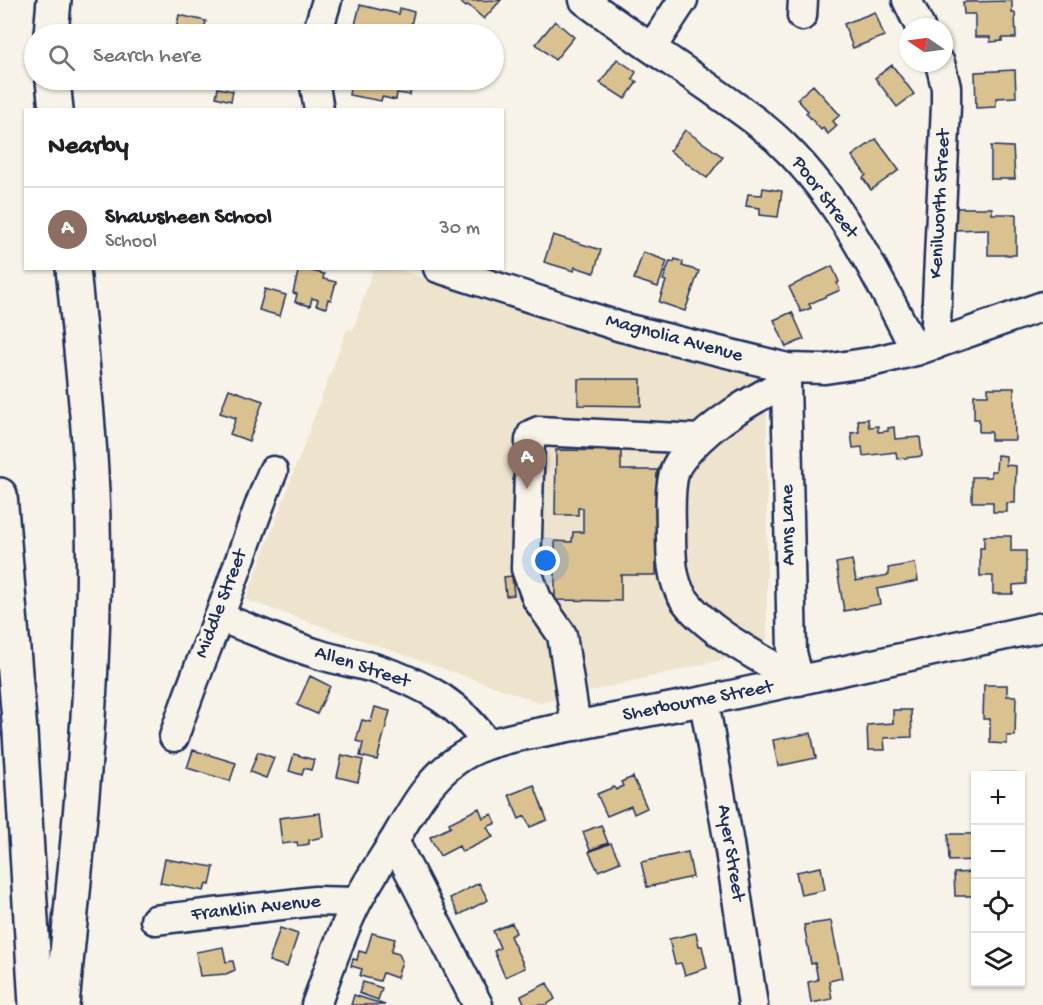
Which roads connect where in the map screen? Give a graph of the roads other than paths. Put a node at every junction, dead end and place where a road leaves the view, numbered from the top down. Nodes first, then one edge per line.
1 (54, 0) edge
2 (327, 0) edge
3 (584, 0) edge
4 (683, 0) edge
5 (907, 0) edge
6 (916, 18) edge
7 (52, 24) edge
8 (320, 24) edge
9 (652, 47) junction
10 (942, 72) edge
11 (54, 90) edge
12 (316, 90) edge
13 (56, 108) edge
14 (319, 108) edge
15 (73, 270) edge
16 (444, 270) edge
17 (1043, 306) edge
18 (925, 348) junction
19 (787, 375) junction
20 (699, 439) junction
21 (273, 471) dead end
22 (0, 495) edge
23 (219, 617) junction
24 (1043, 627) edge
25 (799, 681) junction
26 (705, 701) junction
27 (576, 726) junction
28 (174, 737) dead end
29 (487, 744) junction
30 (394, 841) junction
31 (357, 903) junction
32 (155, 920) dead end
33 (36, 1005) edge
34 (62, 1005) edge
35 (316, 1005) edge
36 (478, 1005) edge
37 (753, 1005) edge

1 - 7 highway
2 - 8 street
3 - 9 street, Poor Street
4 - 9 street
5 - 6 street
9 - 18 street, Poor Street
10 - 18 street, Kenilworth Street
11 - 13 highway
12 - 14 street
15 - 34 highway
16 - 19 street, Magnolia Avenue
17 - 18 street
18 - 19 street, Magnolia Avenue
19 - 20 street
19 - 25 street, Anns Lane
20 - 25 street
20 - 27 street
21 - 23 street, Middle Street
22 - 33 highway
23 - 28 street, Middle Street
23 - 29 street, Allen Street
24 - 25 street, Sherbourne Street
25 - 26 street, Sherbourne Street
26 - 27 street, Sherbourne Street
26 - 37 street, Ayer Street
27 - 29 street, Sherbourne Street
29 - 30 street, Sherbourne Street
30 - 31 street, Sherbourne Street
30 - 36 street
31 - 32 street, Franklin Avenue
31 - 35 street, Sherbourne Street

